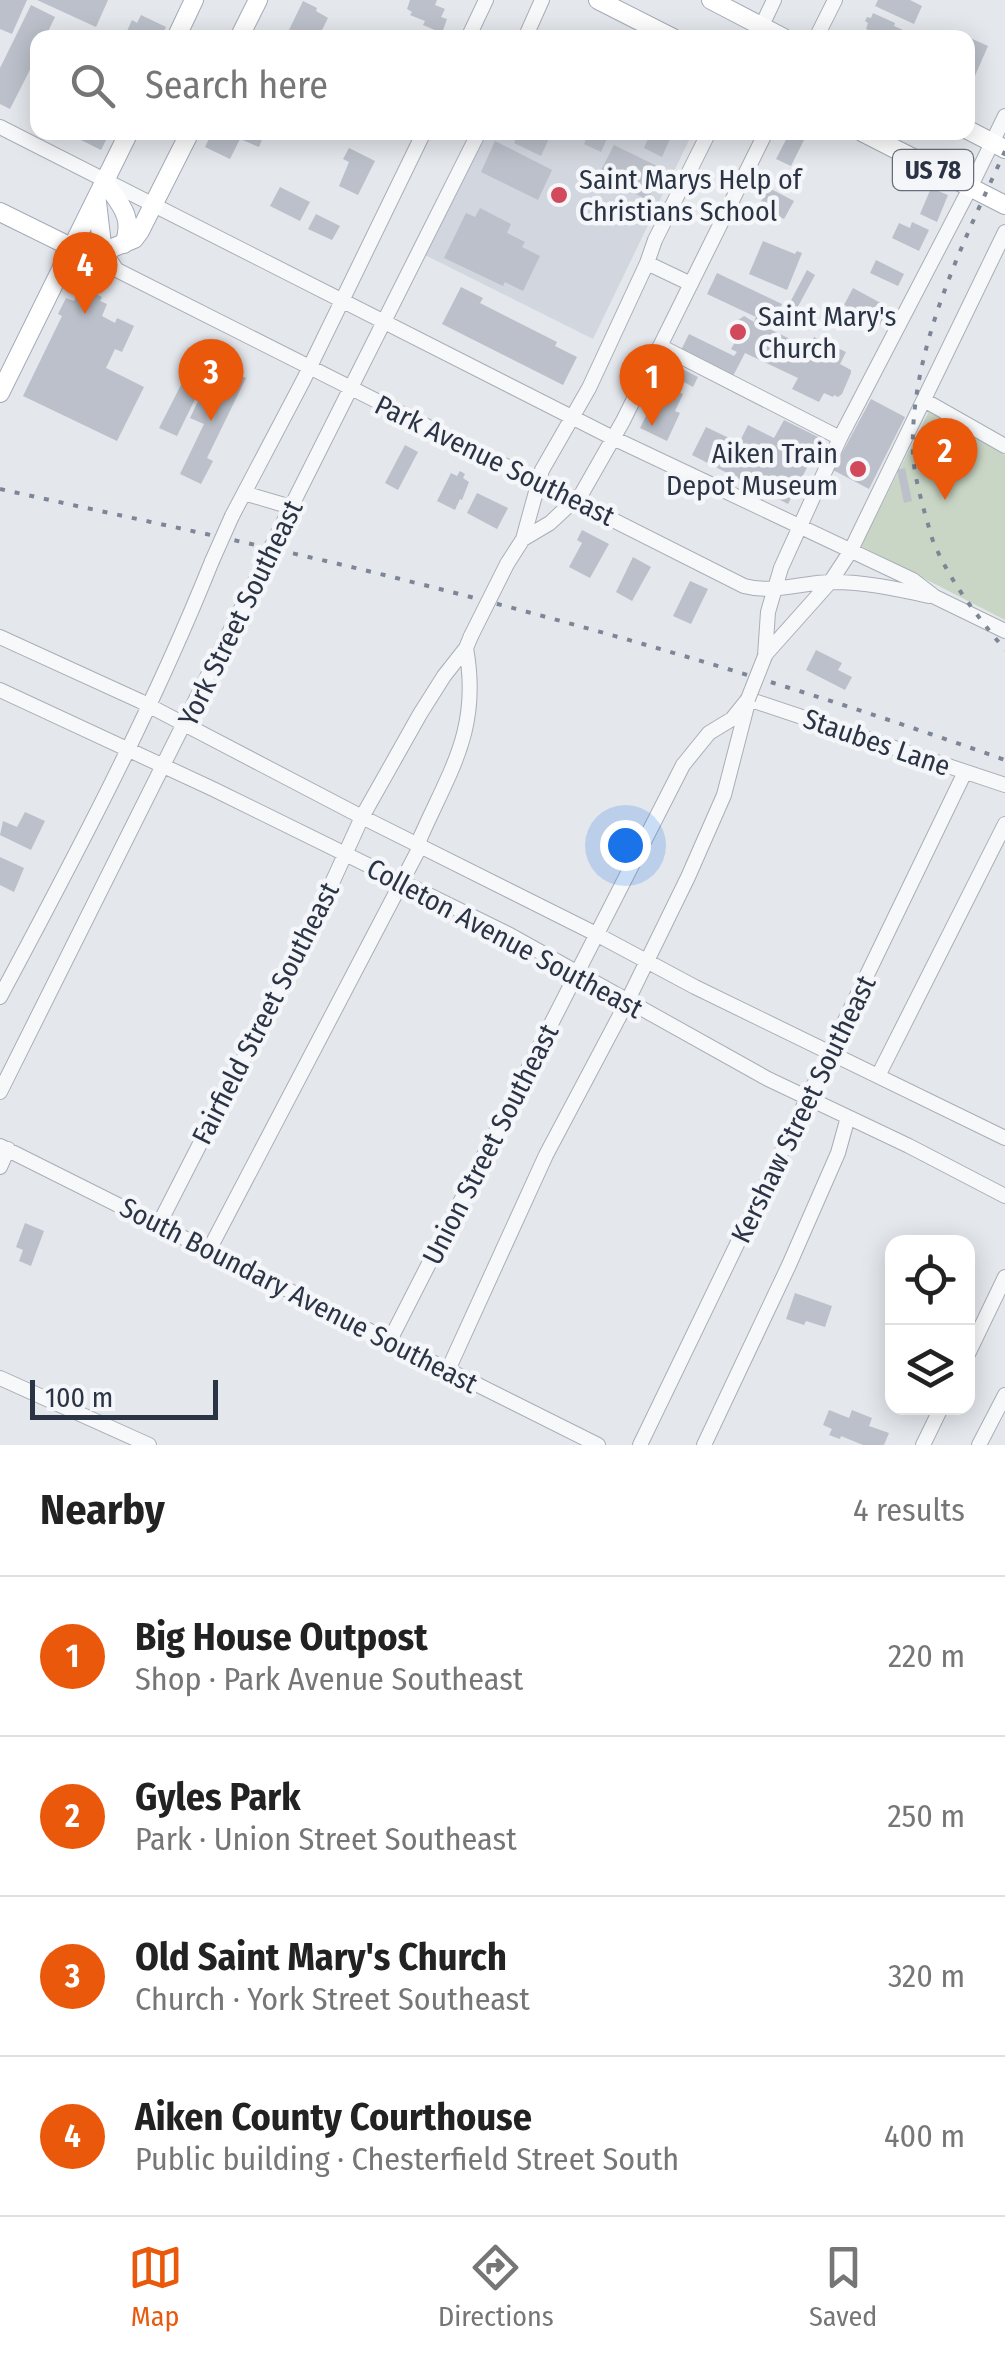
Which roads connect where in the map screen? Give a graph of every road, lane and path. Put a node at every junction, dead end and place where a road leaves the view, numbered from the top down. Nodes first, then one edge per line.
1 (194, 0) edge
2 (258, 0) edge
3 (486, 0) edge
4 (542, 0) edge
5 (598, 0) edge
6 (712, 0) edge
7 (774, 0) edge
8 (835, 0) edge
9 (180, 30) edge
10 (243, 30) edge
11 (472, 30) edge
12 (529, 30) edge
13 (657, 30) edge
14 (756, 30) edge
15 (760, 30) edge
16 (820, 30) edge
17 (1005, 116) edge
18 (0, 127) edge
19 (975, 134) edge
20 (124, 140) edge
21 (186, 140) edge
22 (420, 140) edge
23 (476, 140) edge
24 (705, 140) edge
25 (762, 140) edge
26 (877, 140) edge
27 (998, 146) edge
28 (100, 188) junction
29 (970, 188) junction
30 (154, 205) junction
31 (1005, 206) edge
32 (0, 212) edge
33 (1005, 232) edge
34 (124, 244) junction
35 (72, 248) junction
36 (102, 260) junction
37 (647, 263) junction
38 (56, 283) junction
39 (690, 284) junction
40 (342, 298) junction
41 (385, 322) junction
42 (660, 346) junction
43 (309, 368) junction
44 (351, 389) junction
45 (0, 393) edge
46 (924, 400) junction
47 (572, 417) junction
48 (612, 438) junction
49 (840, 438) junction
50 (1005, 446) edge
51 (539, 483) junction
52 (244, 493) junction
53 (575, 500) junction
54 (291, 507) junction
55 (800, 528) junction
56 (523, 539) junction
57 (850, 552) junction
58 (831, 582) junction
59 (773, 589) junction
60 (936, 597) junction
61 (1005, 630) edge
62 (0, 637) edge
63 (468, 642) junction
64 (764, 656) junction
65 (0, 690) edge
66 (748, 700) junction
67 (148, 706) junction
68 (185, 724) junction
69 (127, 751) junction
70 (164, 767) junction
71 (965, 772) junction
72 (1005, 786) edge
73 (362, 817) junction
74 (1005, 824) edge
75 (419, 844) junction
76 (346, 853) junction
77 (402, 883) junction
78 (596, 934) junction
79 (646, 961) junction
80 (576, 974) junction
81 (0, 996) edge
82 (627, 1002) junction
83 (830, 1054) junction
84 (878, 1076) junction
85 (0, 1092) edge
86 (809, 1099) junction
87 (848, 1117) junction
88 (1005, 1138) edge
89 (4, 1148) edge
90 (0, 1168) edge
91 (1005, 1196) edge
92 (158, 1224) junction
93 (209, 1250) junction
94 (1005, 1277) edge
95 (975, 1339) edge
96 (390, 1340) junction
97 (448, 1370) junction
98 (0, 1378) edge
99 (1005, 1395) edge
100 (937, 1415) edge
101 (149, 1445) edge
102 (598, 1445) edge
103 (640, 1445) edge
104 (704, 1445) edge
105 (922, 1445) edge
106 (979, 1445) edge

1 - 9 main road
2 - 10 main road
3 - 11 street
4 - 12 street
5 - 13 main road
6 - 14 main road
7 - 15 street
8 - 16 street
17 - 27 street, Union Street Southeast
18 - 28 street, Park Avenue Southeast
19 - 27 main road, US 78
20 - 28 main road
21 - 30 main road
22 - 40 street, York Street Southeast
23 - 41 street, York Street Southeast
24 - 37 street, Fairfield Street Southeast
25 - 39 street, Fairfield Street Southeast
26 - 29 main road, US 78
27 - 29 street, Union Street Southeast
28 - 30 street, Park Avenue Southeast
28 - 34 main road
28 - 35 main road
28 - 36 main road
29 - 31 main road, US 78
29 - 49 street, Union Street Southeast
30 - 34 main road
30 - 40 street, Park Avenue Southeast
32 - 35 main road
33 - 46 street, Union Street Southeast
34 - 36 main road
35 - 36 street, Park Avenue Southeast
35 - 38 main road
36 - 38 main road
36 - 43 street, Park Avenue Southeast
37 - 39 street
37 - 47 street, Fairfield Street Southeast
38 - 45 main road
39 - 42 street, Fairfield Street Southeast
40 - 41 street, Park Avenue Southeast
40 - 43 street, York Street Southeast
41 - 44 street, York Street Southeast
41 - 47 street, Park Avenue Southeast
42 - 48 street, Fairfield Street Southeast
42 - 49 street
43 - 44 street, Park Avenue Southeast
43 - 52 street, York Street Southeast
44 - 51 street, Park Avenue Southeast
44 - 54 street, York Street Southeast
46 - 50 street
46 - 57 street, Union Street Southeast
47 - 48 street, Park Avenue Southeast
47 - 51 street, Fairfield Street Southeast
48 - 53 street, Fairfield Street Southeast
48 - 55 street, Park Avenue Southeast
49 - 55 street, Union Street Southeast
51 - 53 street, Park Avenue Southeast
51 - 56 street, Fairfield Street Southeast
52 - 54 street
52 - 67 street, York Street Southeast, bridge
53 - 56 street, Fairfield Street Southeast
53 - 59 street, Park Avenue Southeast
54 - 68 street, York Street Southeast, bridge
55 - 57 street, Park Avenue Southeast
55 - 59 street, Union Street Southeast
56 - 63 street, Fairfield Street Southeast, bridge
57 - 58 street, Union Street Southeast
57 - 60 street, Park Avenue Southeast
58 - 59 street, Park Avenue Southeast
58 - 60 street, Park Avenue Southeast
58 - 64 street, Union Street Southeast
59 - 64 street, Union Street Southeast
60 - 61 street, Park Avenue Southeast
62 - 67 street, Colleton Avenue Southeast
63 - 73 street, Fairfield Street Southeast
63 - 75 street, Fairfield Street Southeast
64 - 66 street, Union Street Southeast, bridge
65 - 69 street, Colleton Avenue Southeast
66 - 71 street, Staubes Lane
66 - 78 street, Union Street Southeast
66 - 79 street, Union Street Southeast
67 - 68 street, Colleton Avenue Southeast
67 - 69 street, York Street Southeast
68 - 70 street, York Street Southeast
68 - 73 street, Colleton Avenue Southeast
69 - 70 street, Colleton Avenue Southeast
69 - 81 street, York Street Southeast
70 - 76 street, Colleton Avenue Southeast
70 - 85 street, York Street Southeast
71 - 72 street, Staubes Lane
71 - 83 street, Kershaw Street Southeast
73 - 75 street, Colleton Avenue Southeast
73 - 76 street, Fairfield Street Southeast
74 - 84 street, Kershaw Street Southeast
75 - 77 street, Fairfield Street Southeast
75 - 78 street, Colleton Avenue Southeast
76 - 77 street, Colleton Avenue Southeast
76 - 92 street, Fairfield Street Southeast
77 - 80 street, Colleton Avenue Southeast
77 - 93 street, Fairfield Street Southeast
78 - 79 street, Colleton Avenue Southeast
78 - 80 street, Union Street Southeast
79 - 82 street, Union Street Southeast
79 - 83 street, Colleton Avenue Southeast
80 - 82 street, Colleton Avenue Southeast
80 - 96 street, Union Street Southeast
82 - 86 street, Colleton Avenue Southeast
82 - 97 street, Union Street Southeast
83 - 84 street, Colleton Avenue Southeast
83 - 86 street, Kershaw Street Southeast
84 - 88 street, Colleton Avenue Southeast
86 - 87 street, Colleton Avenue Southeast
86 - 103 street, Kershaw Street Southeast
87 - 91 street, Colleton Avenue Southeast
87 - 104 street, Kershaw Street Southeast
89 - 90 street
89 - 92 street, South Boundary Avenue Southeast
92 - 93 street, South Boundary Avenue Southeast
93 - 96 street, South Boundary Avenue Southeast
94 - 95 street
96 - 97 street, South Boundary Avenue Southeast
97 - 102 street, South Boundary Avenue Southeast
98 - 101 street
99 - 106 street
100 - 105 street

